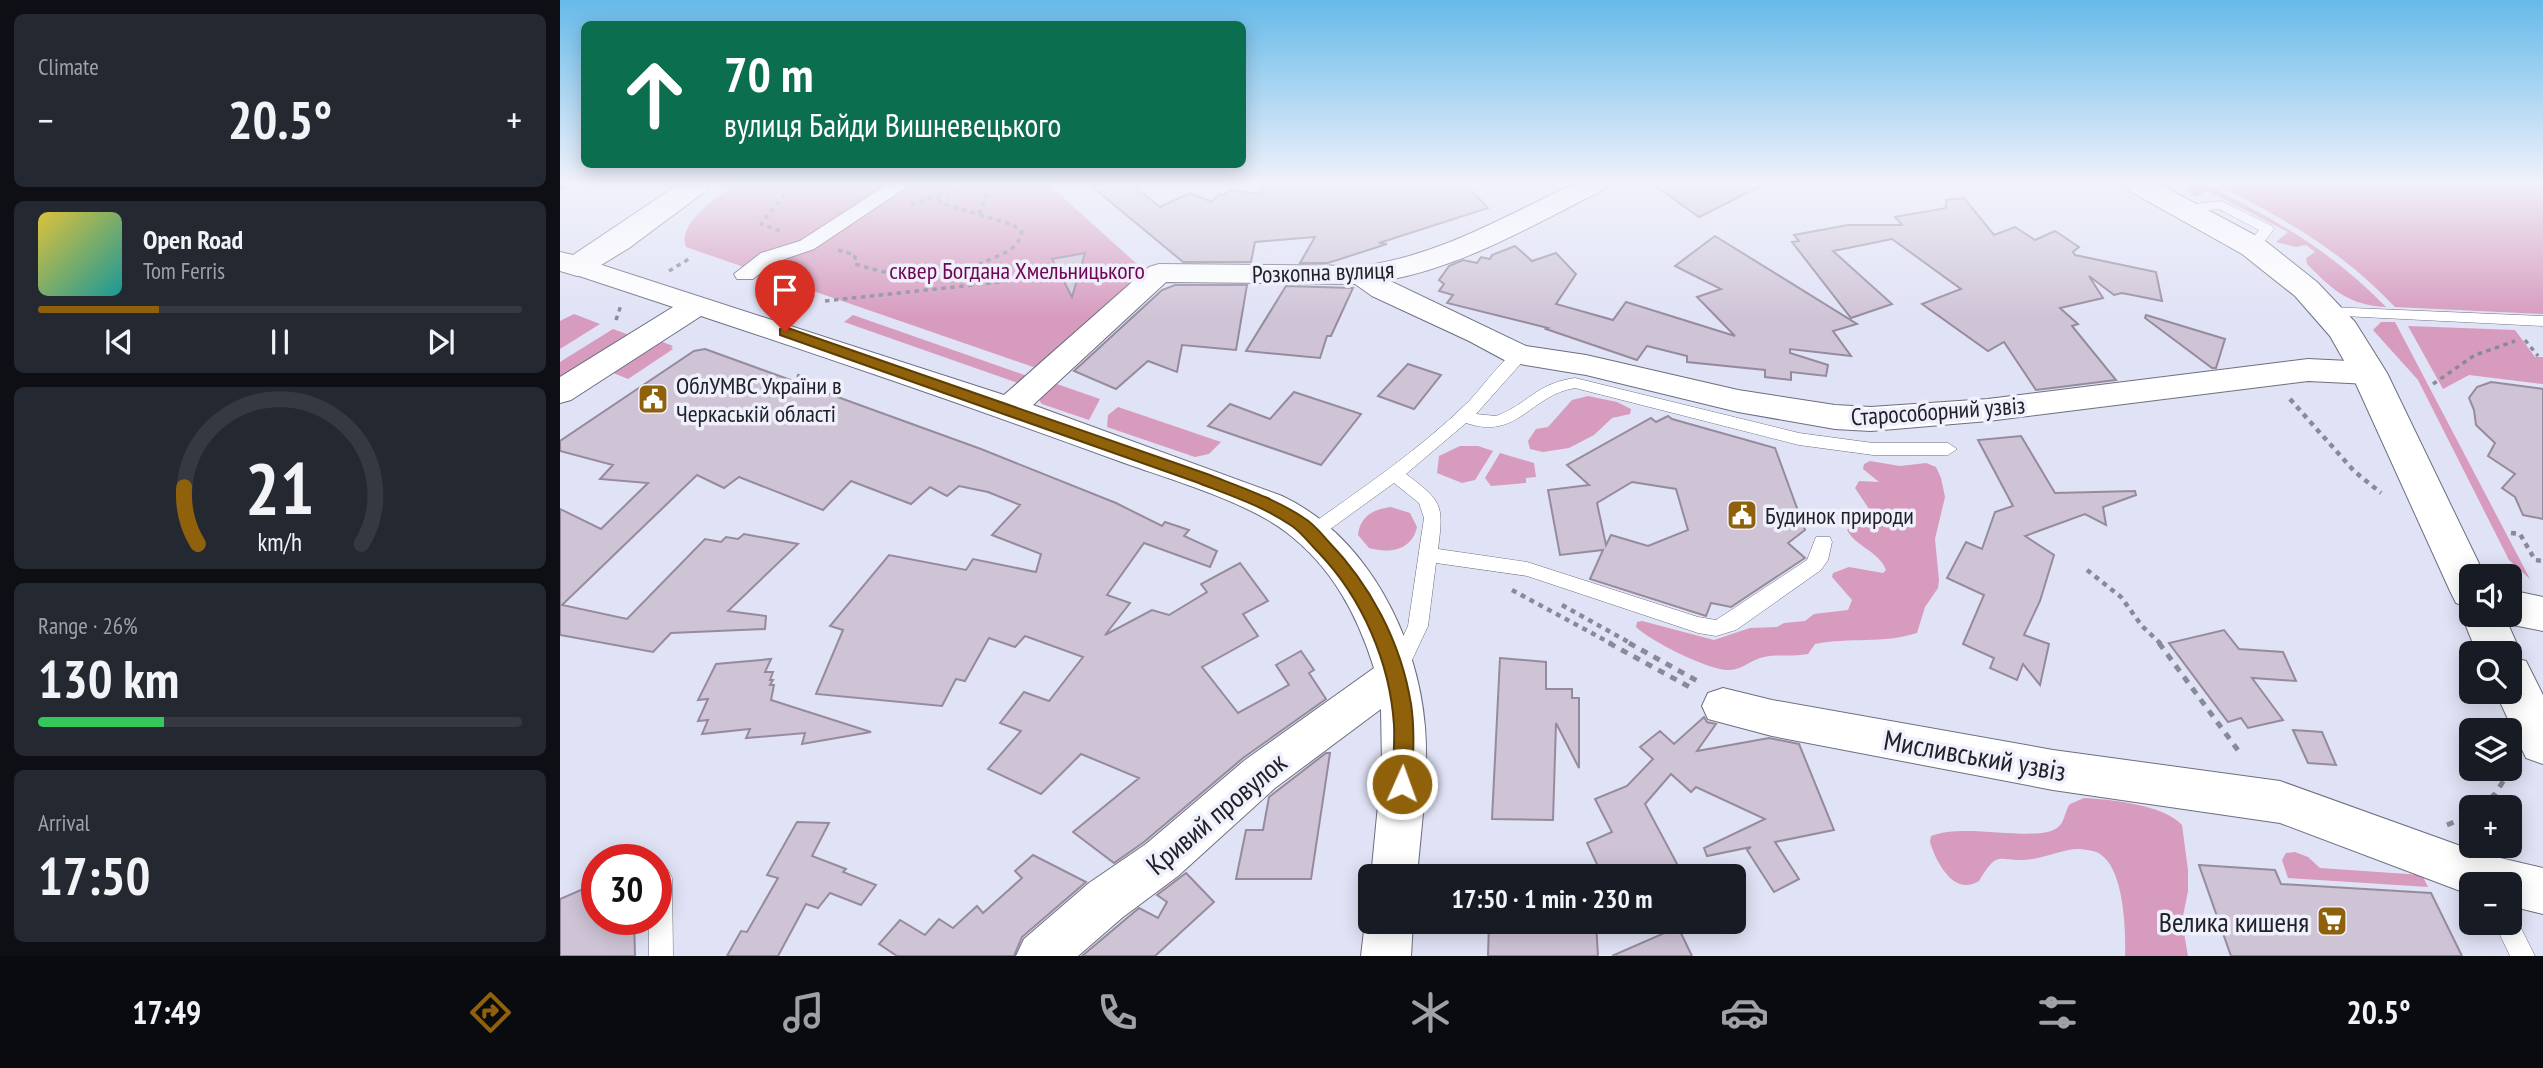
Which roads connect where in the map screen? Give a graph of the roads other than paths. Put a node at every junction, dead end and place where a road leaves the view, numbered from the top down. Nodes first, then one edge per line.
1 (635, 229) edge
2 (832, 229) edge
3 (1497, 229) edge
4 (2221, 229) edge
5 (569, 263) edge
6 (759, 265) dead end
7 (1363, 275) junction
8 (697, 305) junction
9 (2328, 312) junction
10 (2543, 321) edge
11 (1519, 355) junction
12 (2369, 373) junction
13 (560, 392) edge
14 (1009, 409) junction
15 (1464, 416) junction
16 (1948, 449) dead end
17 (1395, 475) junction
18 (1312, 533) junction
19 (1823, 542) dead end
20 (1429, 555) junction
21 (2459, 565) edge
22 (2522, 610) edge
23 (2543, 614) edge
24 (1395, 675) junction
25 (2522, 700) edge
26 (1723, 706) road end
27 (2543, 743) edge
28 (1395, 864) edge
29 (2463, 872) edge
30 (2522, 887) edge
31 (2543, 891) edge
32 (1388, 934) edge
33 (661, 935) edge
34 (2513, 935) edge
35 (661, 956) edge
36 (1041, 956) edge
37 (1386, 956) edge
38 (2524, 956) edge

1 - 5 main road
2 - 6 street
3 - 7 street, Розкопна вулиця
4 - 9 main road
5 - 8 street
7 - 11 street, Старособорний узвіз
7 - 14 street, Розкопна вулиця
8 - 13 street
8 - 14 street
9 - 10 lane
9 - 12 main road
11 - 12 street, Старособорний узвіз
11 - 15 lane
12 - 21 main road
14 - 18 street
15 - 16 lane
15 - 17 lane
17 - 18 lane
17 - 20 lane
18 - 24 street
19 - 20 lane
20 - 24 lane
22 - 23 main road
24 - 28 street
24 - 36 street, Кривий провулок
25 - 27 main road
26 - 29 street, Мисливський узвіз
30 - 31 street, Мисливський узвіз
32 - 37 street
33 - 35 lane
34 - 38 lane

